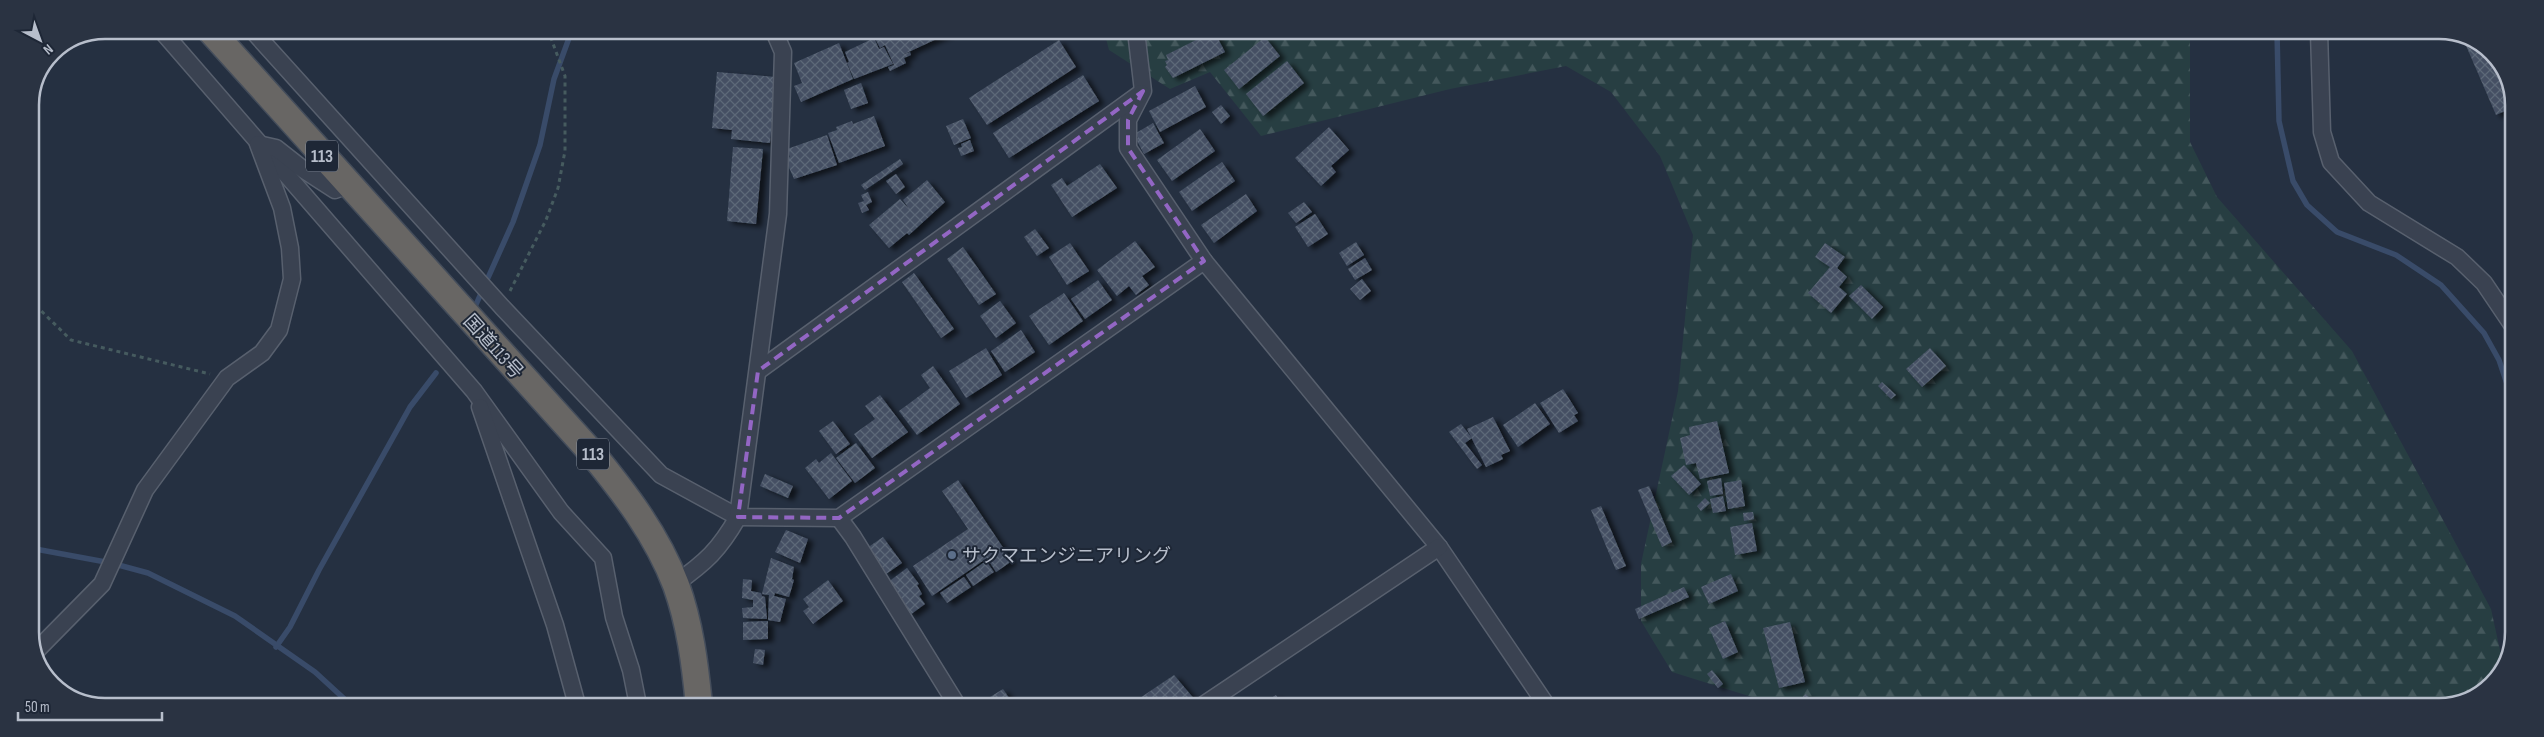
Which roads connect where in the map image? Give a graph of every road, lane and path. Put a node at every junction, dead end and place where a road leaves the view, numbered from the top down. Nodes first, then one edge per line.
1 (169, 39) edge
2 (218, 39) edge
3 (260, 39) edge
4 (552, 39) edge
5 (777, 39) edge
6 (1137, 39) edge
7 (2319, 39) edge
8 (1143, 91) junction
9 (258, 144) junction
10 (348, 185) junction
11 (1204, 261) junction
12 (497, 302) junction
13 (39, 309) edge
14 (2505, 314) edge
15 (758, 370) junction
16 (227, 378) junction
17 (474, 391) junction
18 (738, 518) junction
19 (839, 518) junction
20 (1439, 546) junction
21 (675, 584) junction
22 (40, 647) edge
23 (575, 698) edge
24 (637, 698) edge
25 (698, 698) edge
26 (952, 698) edge
27 (1214, 698) edge
28 (1542, 698) edge

1 - 9 street
2 - 10 highway, 国道113号 / 113
3 - 12 street
4 - 12 path
5 - 15 street
6 - 8 street
7 - 14 street
8 - 11 street
8 - 15 street
9 - 10 street
9 - 16 street
9 - 17 street
10 - 21 highway, 国道113号 / 113
11 - 19 street
11 - 20 street
12 - 18 street
13 - 16 path
15 - 18 street
16 - 22 street
17 - 23 street
17 - 24 street
18 - 19 street
18 - 21 street
19 - 26 street
20 - 27 street
20 - 28 street
21 - 25 highway, 国道113号 / 113

